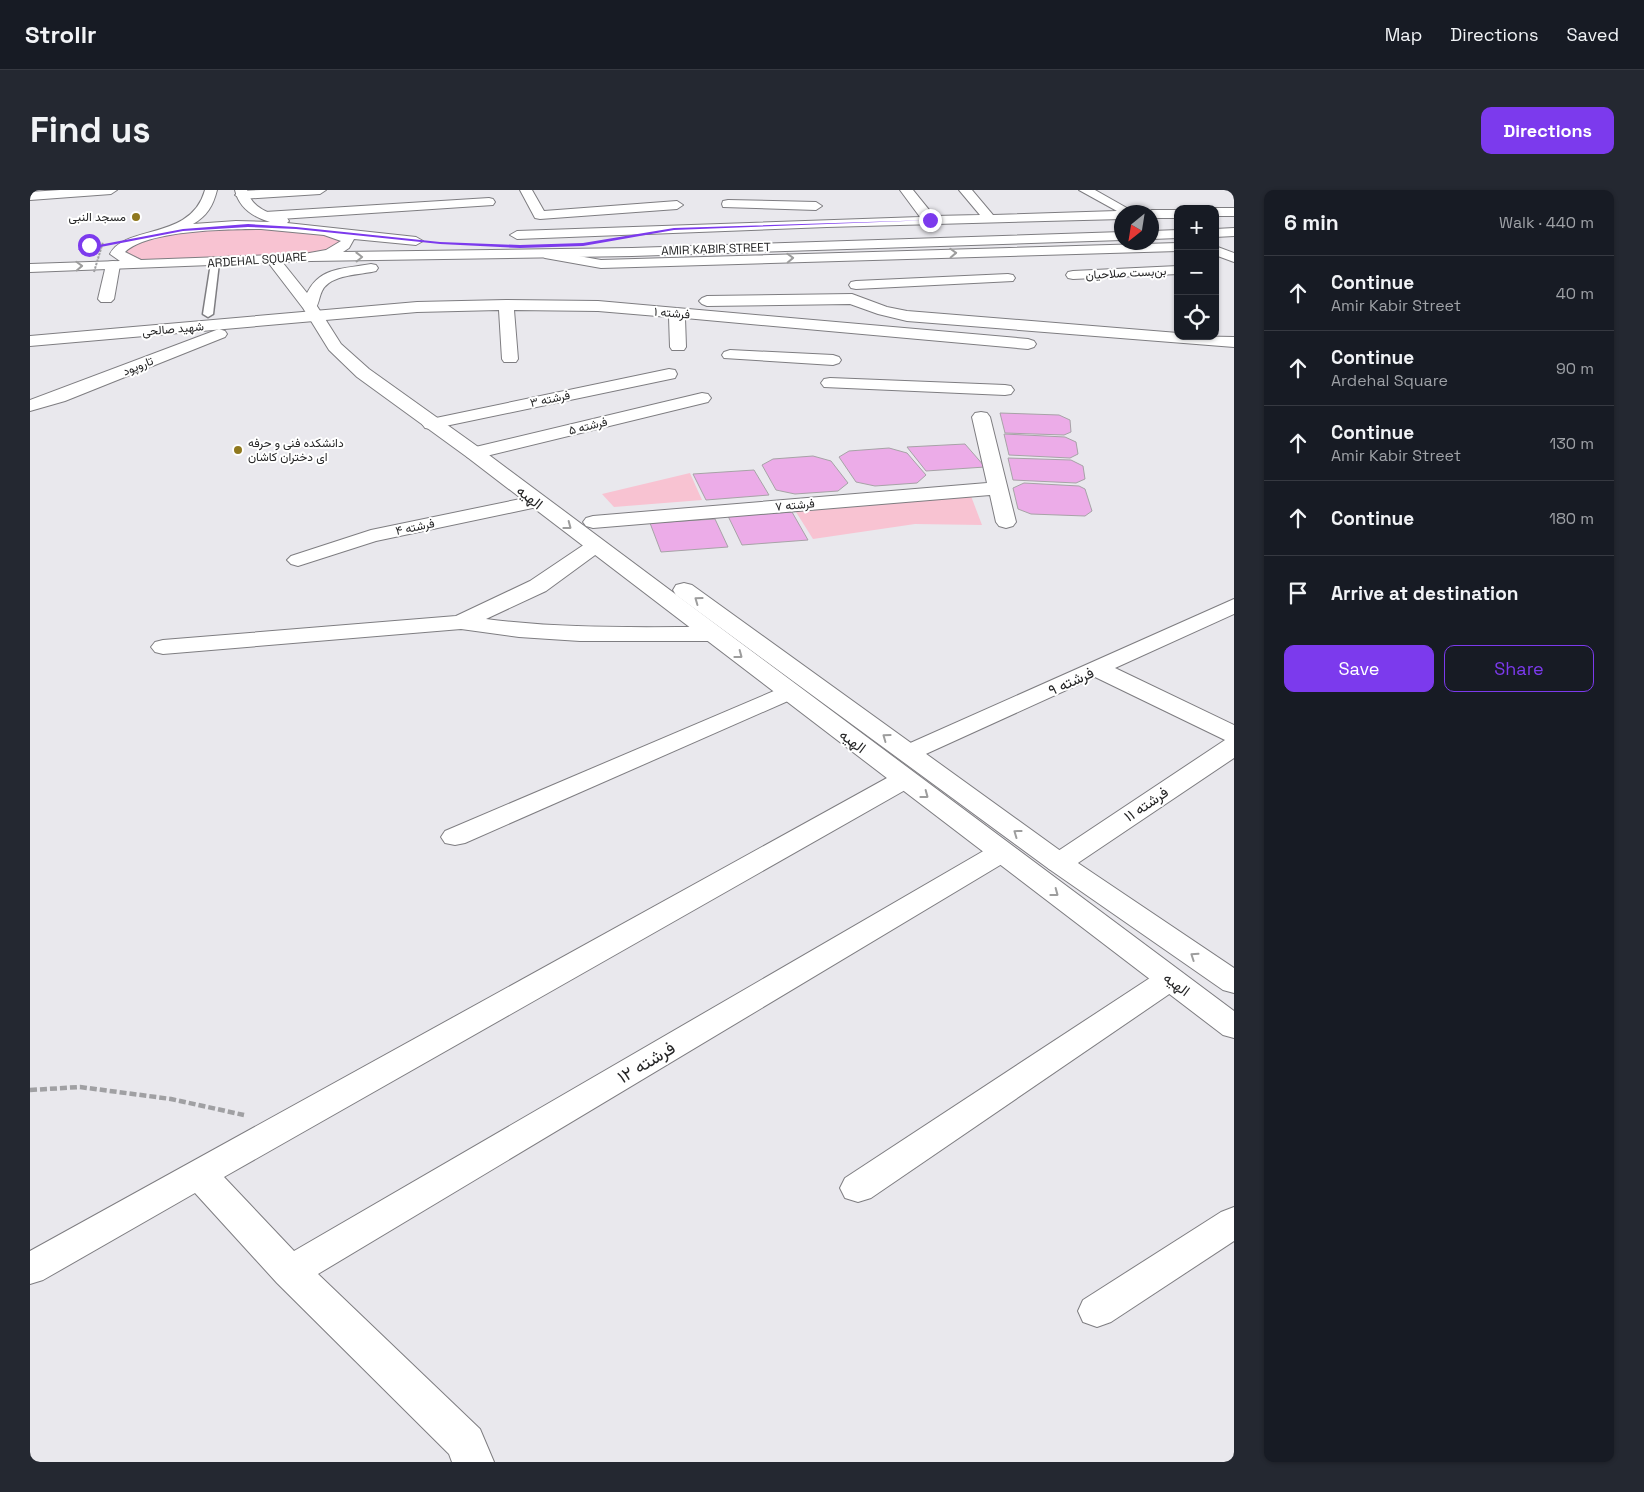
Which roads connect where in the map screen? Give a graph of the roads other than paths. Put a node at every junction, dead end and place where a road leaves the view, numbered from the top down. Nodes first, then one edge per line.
1 (111, 190) edge
2 (211, 190) edge
3 (320, 190) edge
4 (526, 190) edge
5 (906, 190) edge
6 (965, 190) edge
7 (1085, 190) edge
8 (241, 192) edge
9 (30, 196) edge
10 (489, 202) dead end
11 (728, 204) dead end
12 (678, 205) dead end
13 (1114, 205) edge
14 (839, 208) dead end
15 (252, 209) junction
16 (202, 212) junction
17 (1219, 212) edge
18 (1234, 212) edge
19 (1114, 215) edge
20 (265, 216) junction
21 (1174, 216) edge
22 (990, 219) junction
23 (930, 220) junction
24 (1159, 222) edge
25 (827, 223) junction
26 (852, 223) junction
27 (1219, 224) edge
28 (1234, 224) edge
29 (1159, 225) edge
30 (1174, 225) edge
31 (1114, 227) edge
32 (1159, 227) edge
33 (674, 229) junction
34 (312, 230) junction
35 (329, 232) junction
36 (1219, 232) edge
37 (1234, 232) edge
38 (1174, 233) edge
39 (159, 234) junction
40 (875, 235) junction
41 (517, 236) dead end
42 (1114, 236) edge
43 (812, 237) junction
44 (105, 243) road end
45 (583, 244) junction
46 (846, 245) junction
47 (1219, 245) edge
48 (1234, 245) edge
49 (1174, 247) edge
50 (80, 249) road end
51 (545, 254) junction
52 (1219, 254) edge
53 (511, 255) junction
54 (854, 256) junction
55 (30, 257) edge
56 (311, 257) junction
57 (274, 261) junction
58 (215, 263) junction
59 (138, 264) junction
60 (1231, 264) edge
61 (113, 265) junction
62 (30, 268) edge
63 (1174, 270) edge
64 (1073, 275) dead end
65 (1008, 278) dead end
66 (854, 292) junction
67 (106, 299) dead end
68 (618, 302) dead end
69 (506, 305) junction
70 (313, 311) junction
71 (677, 313) junction
72 (208, 314) dead end
73 (951, 319) junction
74 (246, 323) junction
75 (837, 328) junction
76 (955, 338) junction
77 (30, 341) edge
78 (1234, 342) edge
79 (1028, 344) dead end
80 (678, 347) dead end
81 (730, 355) dead end
82 (510, 359) dead end
83 (833, 360) junction
84 (669, 374) dead end
85 (1005, 390) dead end
86 (702, 398) dead end
87 (30, 406) edge
88 (981, 417) dead end
89 (431, 424) junction
90 (474, 453) junction
91 (998, 488) junction
92 (535, 502) junction
93 (1006, 522) dead end
94 (594, 534) junction
95 (298, 560) dead end
96 (1234, 606) edge
97 (461, 622) junction
98 (711, 634) junction
99 (163, 647) dead end
100 (1097, 669) junction
101 (788, 679) junction
102 (1227, 724) edge
103 (1234, 746) edge
104 (906, 766) junction
105 (455, 837) dead end
106 (1002, 852) junction
107 (1058, 863) junction
108 (1170, 979) junction
109 (1234, 984) edge
110 (1234, 1027) edge
111 (200, 1175) junction
112 (858, 1188) dead end
113 (1234, 1222) edge
114 (30, 1269) edge
115 (290, 1272) junction
116 (1097, 1311) dead end
117 (473, 1462) edge

1 - 9 street
2 - 16 street
3 - 8 street
4 - 12 street
5 - 23 street
6 - 22 street
7 - 13 street
8 - 15 street
10 - 20 street
11 - 25 street
14 - 26 street
15 - 16 street
15 - 20 street
16 - 39 street
17 - 18 street
19 - 22 street
20 - 34 street
21 - 24 street
22 - 23 street
23 - 26 street
25 - 26 street
25 - 33 street
25 - 43 street
26 - 40 street
27 - 28 street
29 - 30 street
31 - 40 street, AMIR KABIR STREET
32 - 38 street
33 - 41 street
33 - 45 street
34 - 35 street, ARDEHAL SQUARE
34 - 39 street, ARDEHAL SQUARE
35 - 45 street, AMIR KABIR STREET
35 - 56 street, ARDEHAL SQUARE
36 - 37 street
39 - 44 street
39 - 59 street, ARDEHAL SQUARE
40 - 43 street, AMIR KABIR STREET
42 - 46 street, AMIR KABIR STREET
43 - 45 street, AMIR KABIR STREET
46 - 51 street, AMIR KABIR STREET
46 - 54 street
47 - 48 street
54 -> 49 street
50 - 55 street
51 - 53 street, AMIR KABIR STREET
51 -> 54 street
52 - 60 street
56 -> 53 street, AMIR KABIR STREET
53 - 70 street
54 - 66 street
56 - 57 street, ARDEHAL SQUARE
57 - 58 street, ARDEHAL SQUARE
57 - 70 street, الهیه
58 - 59 street, ARDEHAL SQUARE
58 - 72 lane
59 - 61 street
62 -> 61 street
61 - 67 street
63 - 64 street, بن‌بست صلاحیان
65 - 66 street
66 - 68 street
66 - 73 street
69 - 70 street, فرشته ۱
69 - 71 street, فرشته ۱
69 - 82 street
70 - 74 street, شهید صالحی
70 - 89 street, الهیه
71 - 75 street, فرشته ۱
71 - 80 street
73 - 76 street
73 - 78 street
74 - 77 street, شهید صالحی
74 - 87 street, تاروپود
75 - 76 street, فرشته ۱
75 - 83 street
76 - 79 street, فرشته ۱
81 - 83 street
83 - 85 street
84 - 89 street, فرشته ۳
86 - 90 street, فرشته ۵
88 - 91 street
89 - 90 street, الهیه
90 - 92 street, الهیه
90 - 94 street, الهیه
91 - 93 street
91 - 94 street, فرشته ۷
92 -> 94 street, الهیه
92 - 95 street, فرشته ۴
94 - 97 street
94 - 98 street, الهیه
101 -> 94 street, الهیه
96 - 100 street, فرشته ۹
97 - 98 street
97 - 99 street
98 -> 101 street, الهیه
100 - 102 street
100 - 104 street, فرشته ۹
101 - 104 street, الهیه
101 - 105 street
103 - 107 street, فرشته ۱۱
104 -> 106 street, الهیه
107 -> 104 street, الهیه
104 - 111 street, فرشته ۹
106 -> 108 street, الهیه
106 - 115 street, فرشته ۱۲
109 -> 107 street, الهیه
108 - 110 street, الهیه
108 - 112 street
111 - 114 street, فرشته ۹
111 - 115 street
113 - 116 street
115 - 117 street

